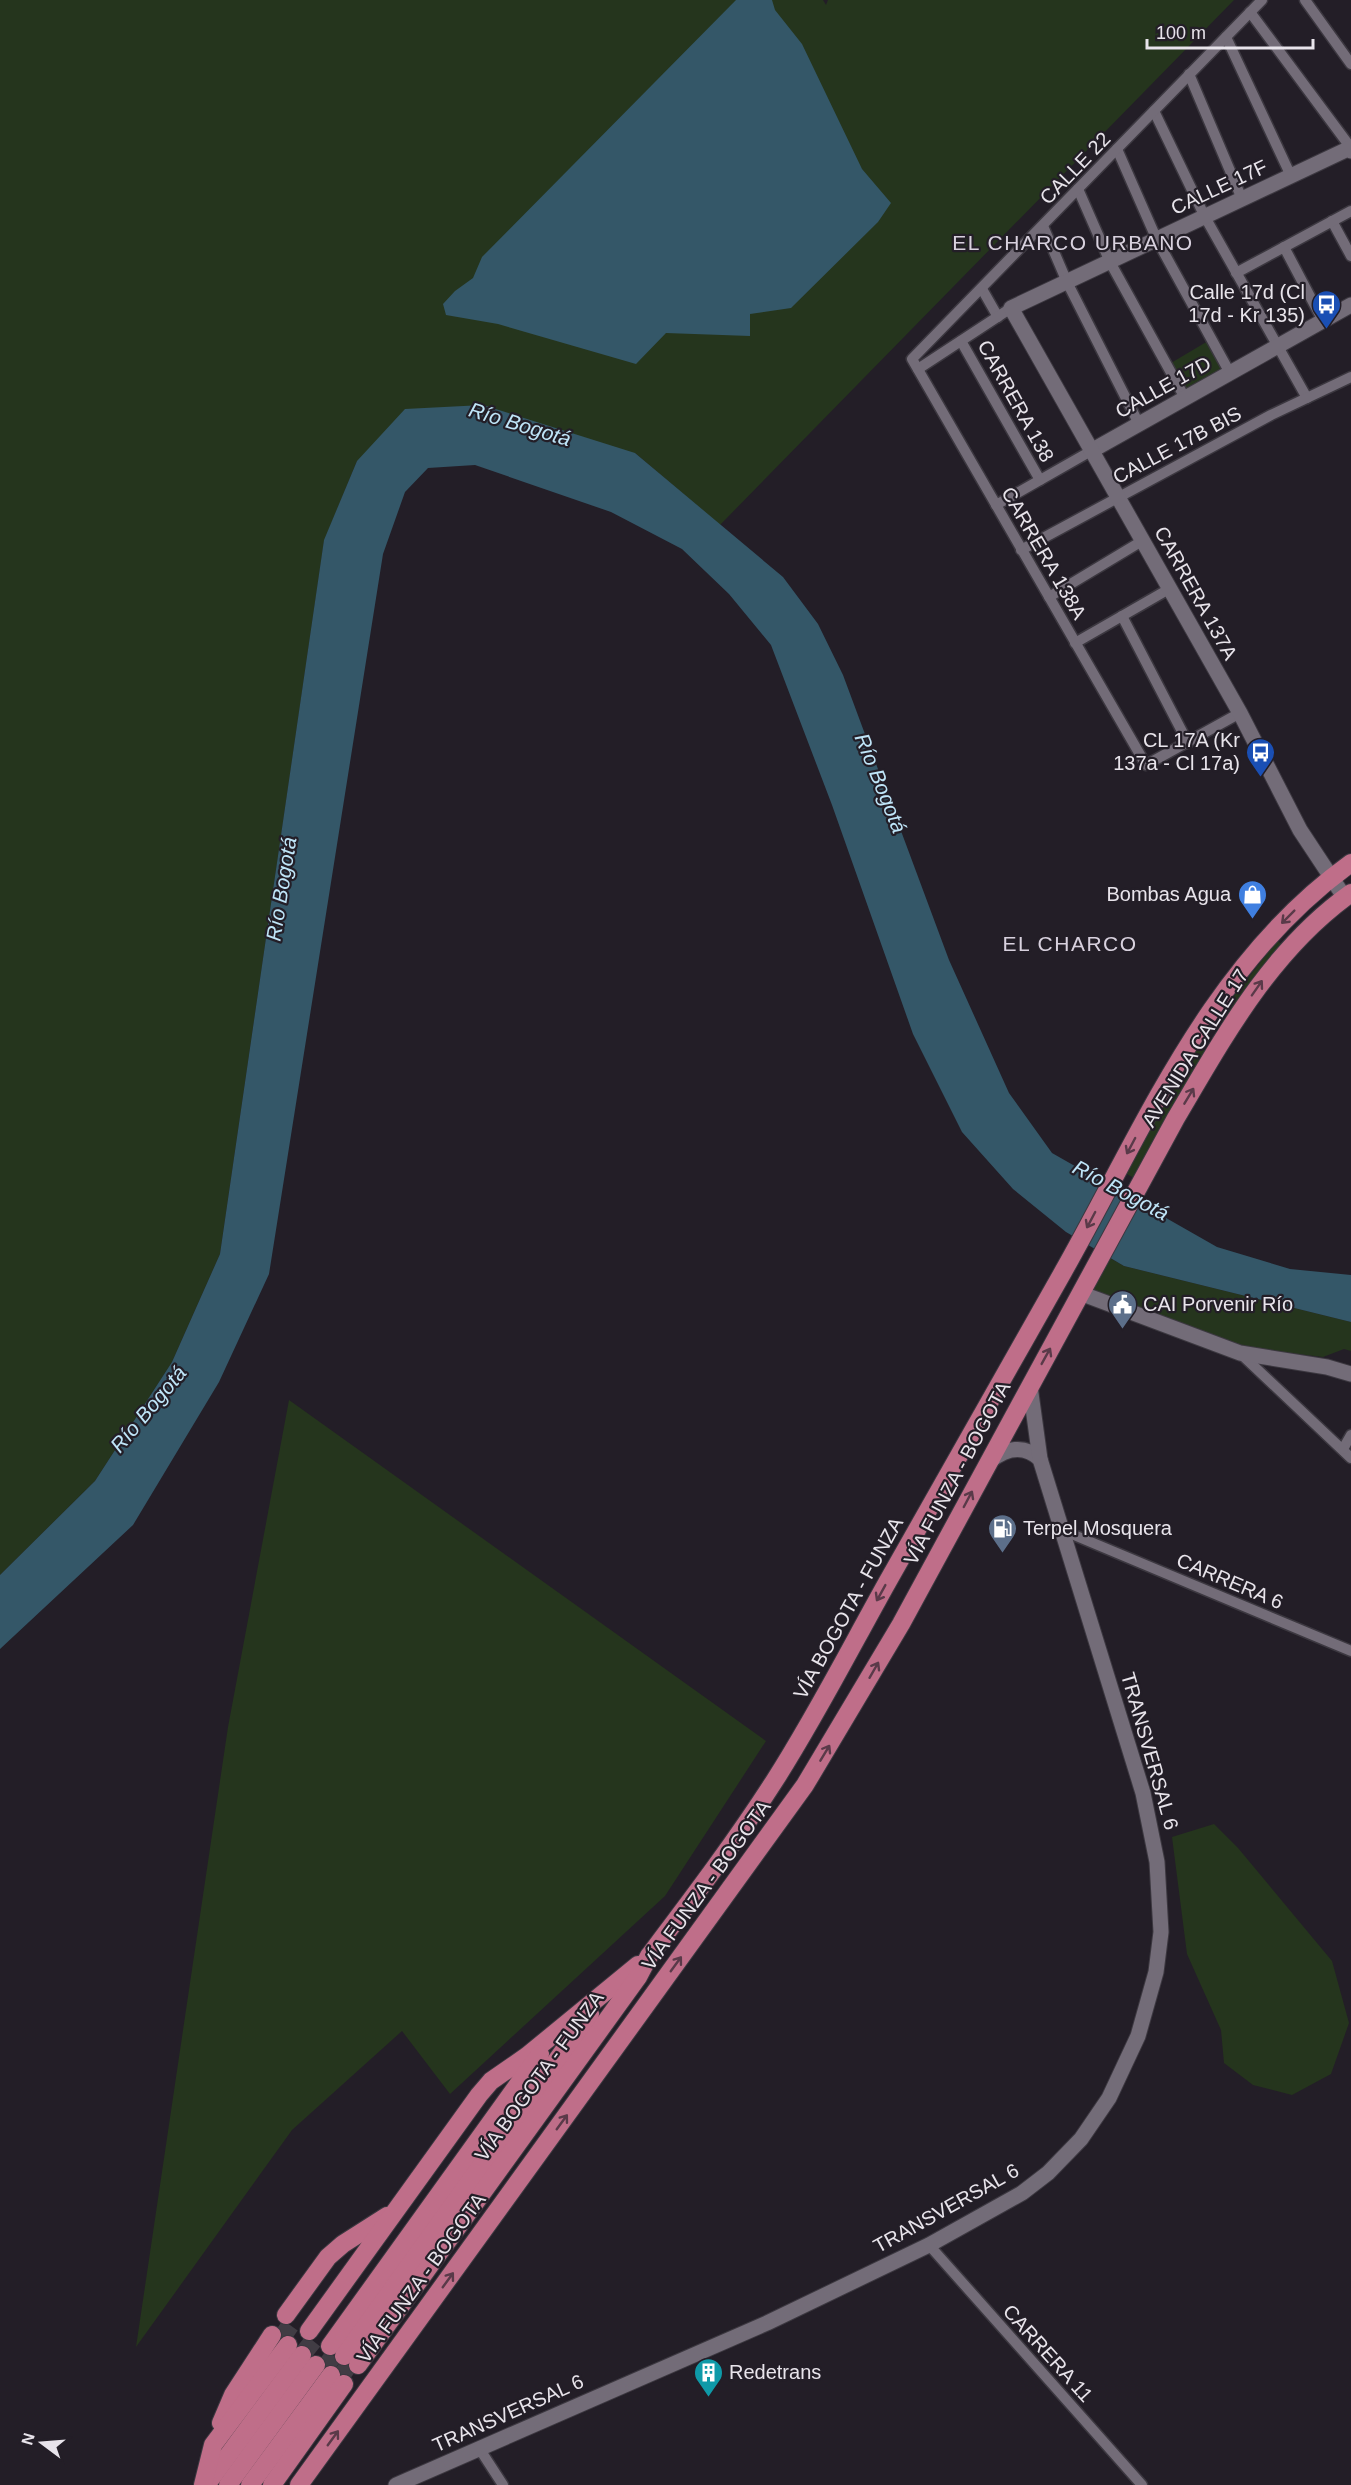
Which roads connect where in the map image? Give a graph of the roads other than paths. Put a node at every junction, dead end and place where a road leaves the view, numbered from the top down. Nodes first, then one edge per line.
1 (1262, 0) edge
2 (1305, 0) edge
3 (1250, 12) junction
4 (1226, 37) junction
5 (1351, 64) edge
6 (1190, 75) junction
7 (1154, 111) junction
8 (1118, 149) junction
9 (1351, 149) edge
10 (1291, 176) junction
11 (1078, 189) junction
12 (1242, 199) junction
13 (1351, 211) edge
14 (1204, 217) junction
15 (1332, 221) junction
16 (1043, 226) junction
17 (1157, 240) junction
18 (1284, 247) junction
19 (1351, 256) edge
20 (1110, 262) junction
21 (1236, 273) junction
22 (1067, 282) junction
23 (982, 290) junction
24 (1351, 305) edge
25 (1004, 313) junction
26 (1323, 321) junction
27 (962, 341) junction
28 (1278, 346) junction
29 (912, 359) joint
30 (918, 369) junction
31 (1230, 373) junction
32 (1351, 377) edge
33 (1185, 398) junction
34 (1307, 398) junction
35 (1139, 424) junction
36 (1091, 451) junction
37 (1040, 480) junction
38 (1118, 498) junction
39 (996, 505) junction
40 (1142, 541) junction
41 (1021, 550) junction
42 (1169, 589) junction
43 (1049, 597) junction
44 (1122, 616) junction
45 (1075, 643) junction
46 (1240, 713) junction
47 (1188, 743) junction
48 (1351, 863) edge
49 (1331, 878) junction
50 (1348, 896) edge
51 (1203, 1022) junction
52 (1224, 1037) junction
53 (1065, 1268) joint
54 (1091, 1274) joint
55 (1080, 1293) junction
56 (1240, 1353) junction
57 (1351, 1374) edge
58 (1029, 1386) junction
59 (1351, 1435) edge
60 (1347, 1453) edge
61 (1040, 1459) junction
62 (988, 1463) junction
63 (1062, 1530) junction
64 (1351, 1651) edge
65 (820, 1704) junction
66 (845, 1720) junction
67 (649, 1956) junction
68 (633, 1970) junction
69 (605, 1993) junction
70 (575, 2018) junction
71 (553, 2035) junction
72 (527, 2056) junction
73 (505, 2073) junction
74 (396, 2210) junction
75 (929, 2245) junction
76 (323, 2341) junction
77 (309, 2360) junction
78 (213, 2445) junction
79 (479, 2448) junction
80 (208, 2482) edge
81 (228, 2485) edge
82 (239, 2485) edge
83 (250, 2485) edge
84 (261, 2485) edge
85 (272, 2485) edge
86 (299, 2485) edge
87 (396, 2485) edge
88 (503, 2485) edge
89 (1142, 2485) edge

1 - 3 street, CALLE 22
2 - 5 street
3 - 4 street, CALLE 22
3 - 9 street
4 - 6 street, CALLE 22
4 - 10 street
6 - 7 street, CALLE 22
6 - 12 street
7 - 8 street, CALLE 22
7 - 14 street
8 - 11 street, CALLE 22
8 - 17 street
9 - 10 street, CALLE 17F
10 - 12 street, CALLE 17F
11 - 16 street, CALLE 22
11 - 20 street
12 - 14 street, CALLE 17F
13 - 15 street
14 - 17 street, CALLE 17F
14 - 21 street
15 - 18 street
15 - 19 street
16 - 22 street
16 - 23 street, CALLE 22
17 - 20 street, CALLE 17F
17 - 31 street
18 - 21 street
18 - 26 street
20 - 22 street, CALLE 17F
20 - 33 street
21 - 28 street
22 - 25 street, CALLE 17F
22 - 35 street
23 - 25 street
23 - 29 street, CALLE 22
24 - 26 street, CALLE 17D
25 - 27 street, CALLE 17F
25 - 36 street, CARRERA 137A
26 - 28 street, CALLE 17D
27 - 30 street, CALLE 17F
27 - 37 street, CARRERA 138
28 - 31 street, CALLE 17D
28 - 34 street
29 - 30 street, CARRERA 138A
30 - 39 street, CARRERA 138A
31 - 33 street, CALLE 17D
32 - 34 street, CALLE 17B BIS
33 - 35 street, CALLE 17D
34 - 38 street, CALLE 17B BIS
35 - 36 street, CALLE 17D
36 - 37 street, CALLE 17D
36 - 38 street, CARRERA 137A
37 - 39 street, CALLE 17D
38 - 40 street, CARRERA 137A
38 - 41 street, CALLE 17B BIS
39 - 41 street, CARRERA 138A
40 - 42 street, CARRERA 137A
40 - 43 street
41 - 43 street, CARRERA 138A
42 - 44 street
42 - 46 street, CARRERA 137A
43 - 45 street, CARRERA 138A
44 - 45 street
44 - 47 street
45 - 47 street, CARRERA 138A
46 - 47 street
46 - 49 street, CARRERA 137A
48 - 49 main road, AVENIDA CALLE 17
49 - 50 street, CARRERA 137A
49 -> 51 main road, AVENIDA CALLE 17
52 -> 50 main road, AVENIDA CALLE 17
51 - 52 main road
51 -> 53 main road, AVENIDA CALLE 17
54 -> 52 main road, AVENIDA CALLE 17
53 -> 65 main road, VÍA BOGOTA - FUNZA
54 - 55 main road, VÍA FUNZA - BOGOTA
55 - 56 street
58 -> 55 main road, VÍA FUNZA - BOGOTA
56 - 57 street
56 - 60 street
58 - 61 street, TRANSVERSAL 6
58 - 62 main road, VÍA FUNZA - BOGOTA
59 - 60 street
61 - 62 street
61 - 63 street, TRANSVERSAL 6
66 -> 62 main road, VÍA FUNZA - BOGOTA
63 - 64 street, CARRERA 6
63 - 75 street, TRANSVERSAL 6
65 - 66 main road
65 - 67 main road, VÍA BOGOTA - FUNZA
86 -> 66 main road, VÍA FUNZA - BOGOTA
67 - 68 main road, VÍA BOGOTA - FUNZA
67 - 76 main road, VÍA BOGOTA - FUNZA
68 - 69 main road, VÍA BOGOTA - FUNZA
68 - 76 main road, VÍA BOGOTA - FUNZA
69 - 70 main road, VÍA BOGOTA - FUNZA
69 - 76 main road, VÍA BOGOTA - FUNZA
70 - 71 main road, VÍA BOGOTA - FUNZA
70 - 76 main road, VÍA BOGOTA - FUNZA
71 - 72 main road, VÍA BOGOTA - FUNZA
71 - 76 main road, VÍA BOGOTA - FUNZA
72 - 73 main road, VÍA BOGOTA - FUNZA
72 - 76 main road, VÍA BOGOTA - FUNZA
73 - 74 main road, VÍA BOGOTA - FUNZA
73 - 76 main road, VÍA BOGOTA - FUNZA
74 - 76 main road, VÍA BOGOTA - FUNZA
74 - 76 main road, VÍA BOGOTA - FUNZA
75 - 79 street, TRANSVERSAL 6
75 - 89 street, CARRERA 11
77 - 78 main road
77 - 78 main road
77 - 80 main road
77 - 81 main road
77 - 82 main road
77 - 83 main road
77 - 84 main road
77 - 85 main road
78 - 80 main road
79 - 87 street, TRANSVERSAL 6
79 - 88 street

